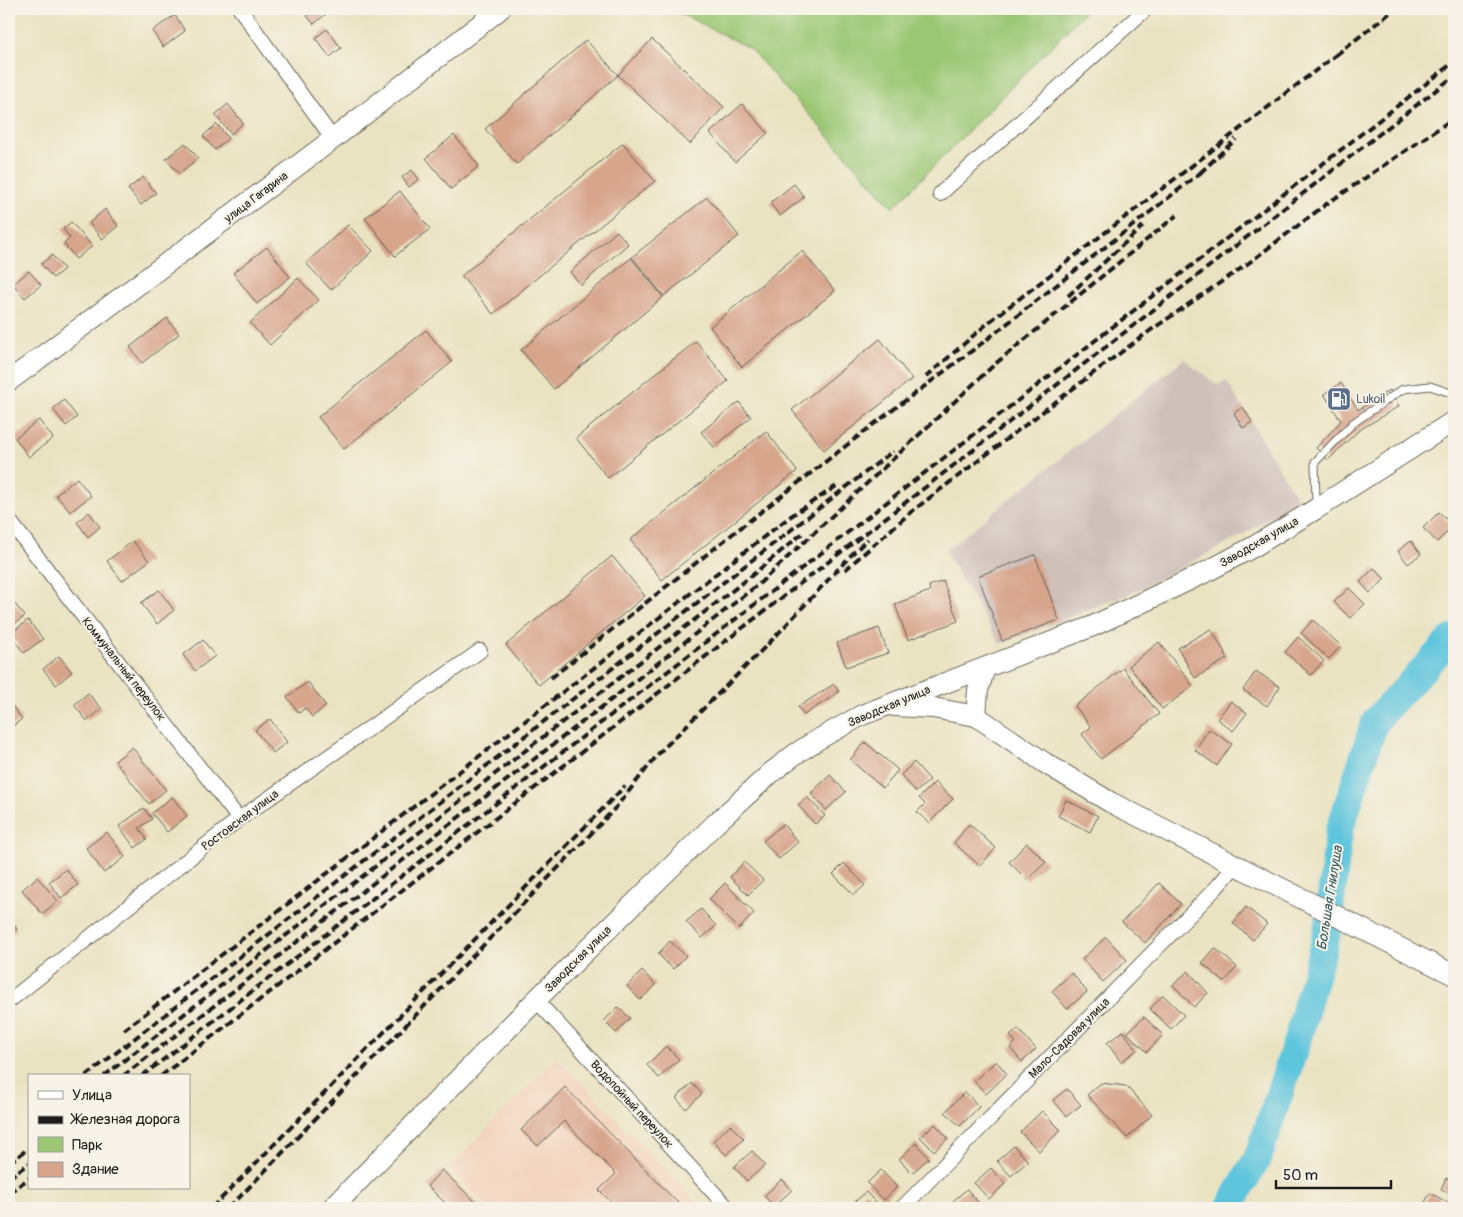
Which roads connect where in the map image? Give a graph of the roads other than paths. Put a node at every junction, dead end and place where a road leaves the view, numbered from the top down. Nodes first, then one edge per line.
1 (240, 9) edge
2 (500, 9) edge
3 (1146, 9) edge
4 (333, 139) junction
5 (940, 194) dead end
6 (9, 382) edge
7 (1454, 394) edge
8 (1454, 421) edge
9 (1316, 509) junction
10 (9, 520) edge
11 (480, 651) dead end
12 (985, 668) junction
13 (887, 706) junction
14 (976, 716) junction
15 (239, 819) junction
16 (1235, 866) junction
17 (1454, 976) edge
18 (11, 995) edge
19 (536, 1000) junction
20 (332, 1208) edge
21 (728, 1208) edge
22 (902, 1208) edge

1 - 4 street
2 - 4 main road, улица Гагарина
3 - 5 street
4 - 6 main road, улица Гагарина
7 - 9 lane
8 - 9 main road, Заводская улица
9 - 12 main road, Заводская улица
10 - 15 street, Коммунальный переулок
11 - 15 street, Ростовская улица
12 - 13 main road, Заводская улица
12 - 14 main road
13 - 14 main road
13 - 19 main road, Заводская улица
14 - 16 main road
15 - 18 street, Ростовская улица
16 - 17 main road
16 - 22 street, Мало-Садовая улица
19 - 20 main road, Заводская улица
19 - 21 street, Водопойный переулок

